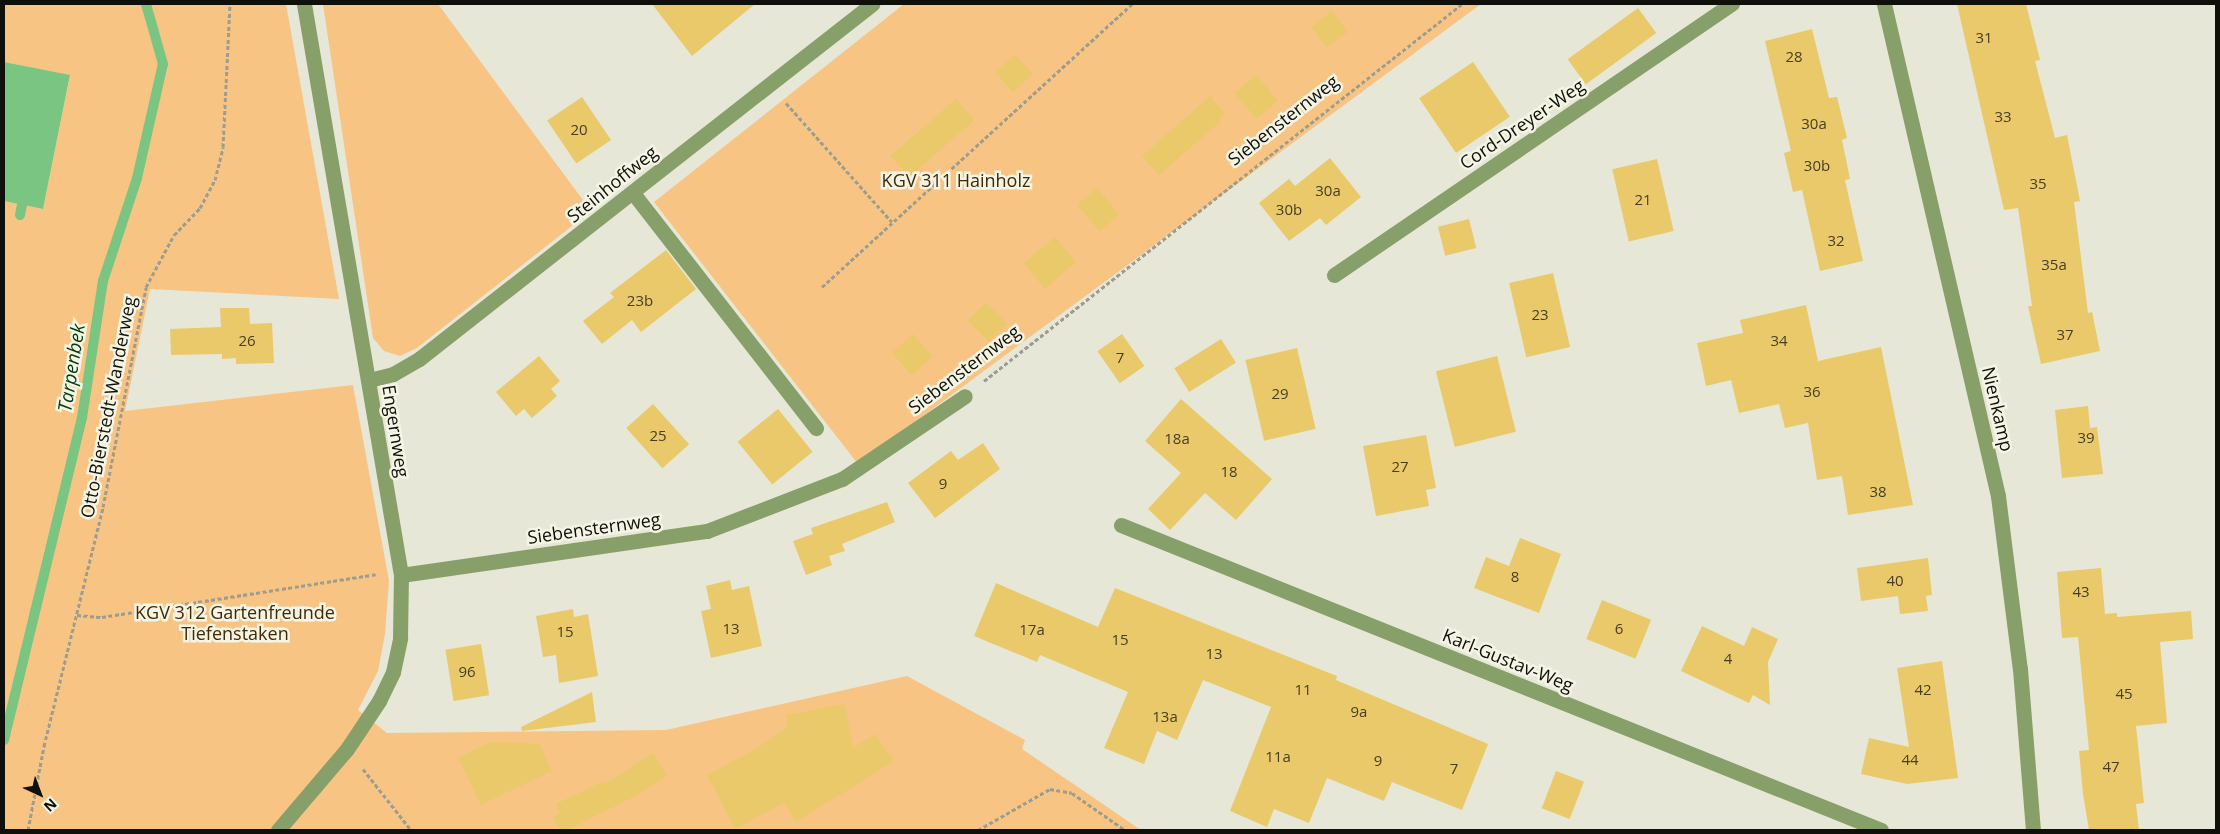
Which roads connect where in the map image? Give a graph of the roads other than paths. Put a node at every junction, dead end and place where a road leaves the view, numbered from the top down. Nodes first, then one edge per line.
1 (304, 4) edge
2 (872, 4) edge
3 (1732, 4) edge
4 (1884, 4) edge
5 (633, 193) junction
6 (1334, 275) dead end
7 (369, 380) junction
8 (965, 396) road end
9 (816, 428) dead end
10 (1121, 525) dead end
11 (401, 576) junction
12 (278, 830) edge
13 (1881, 830) edge
14 (2033, 830) edge

1 - 7 street, Engernweg
2 - 5 street, Steinhoffweg
3 - 6 street, Cord-Dreyer-Weg
4 - 14 street, Nienkamp
5 - 7 street, Steinhoffweg
5 - 9 street
7 - 11 street, Engernweg
8 - 11 street, Siebensternweg
10 - 13 street, Karl-Gustav-Weg
11 - 12 street, Engernweg

